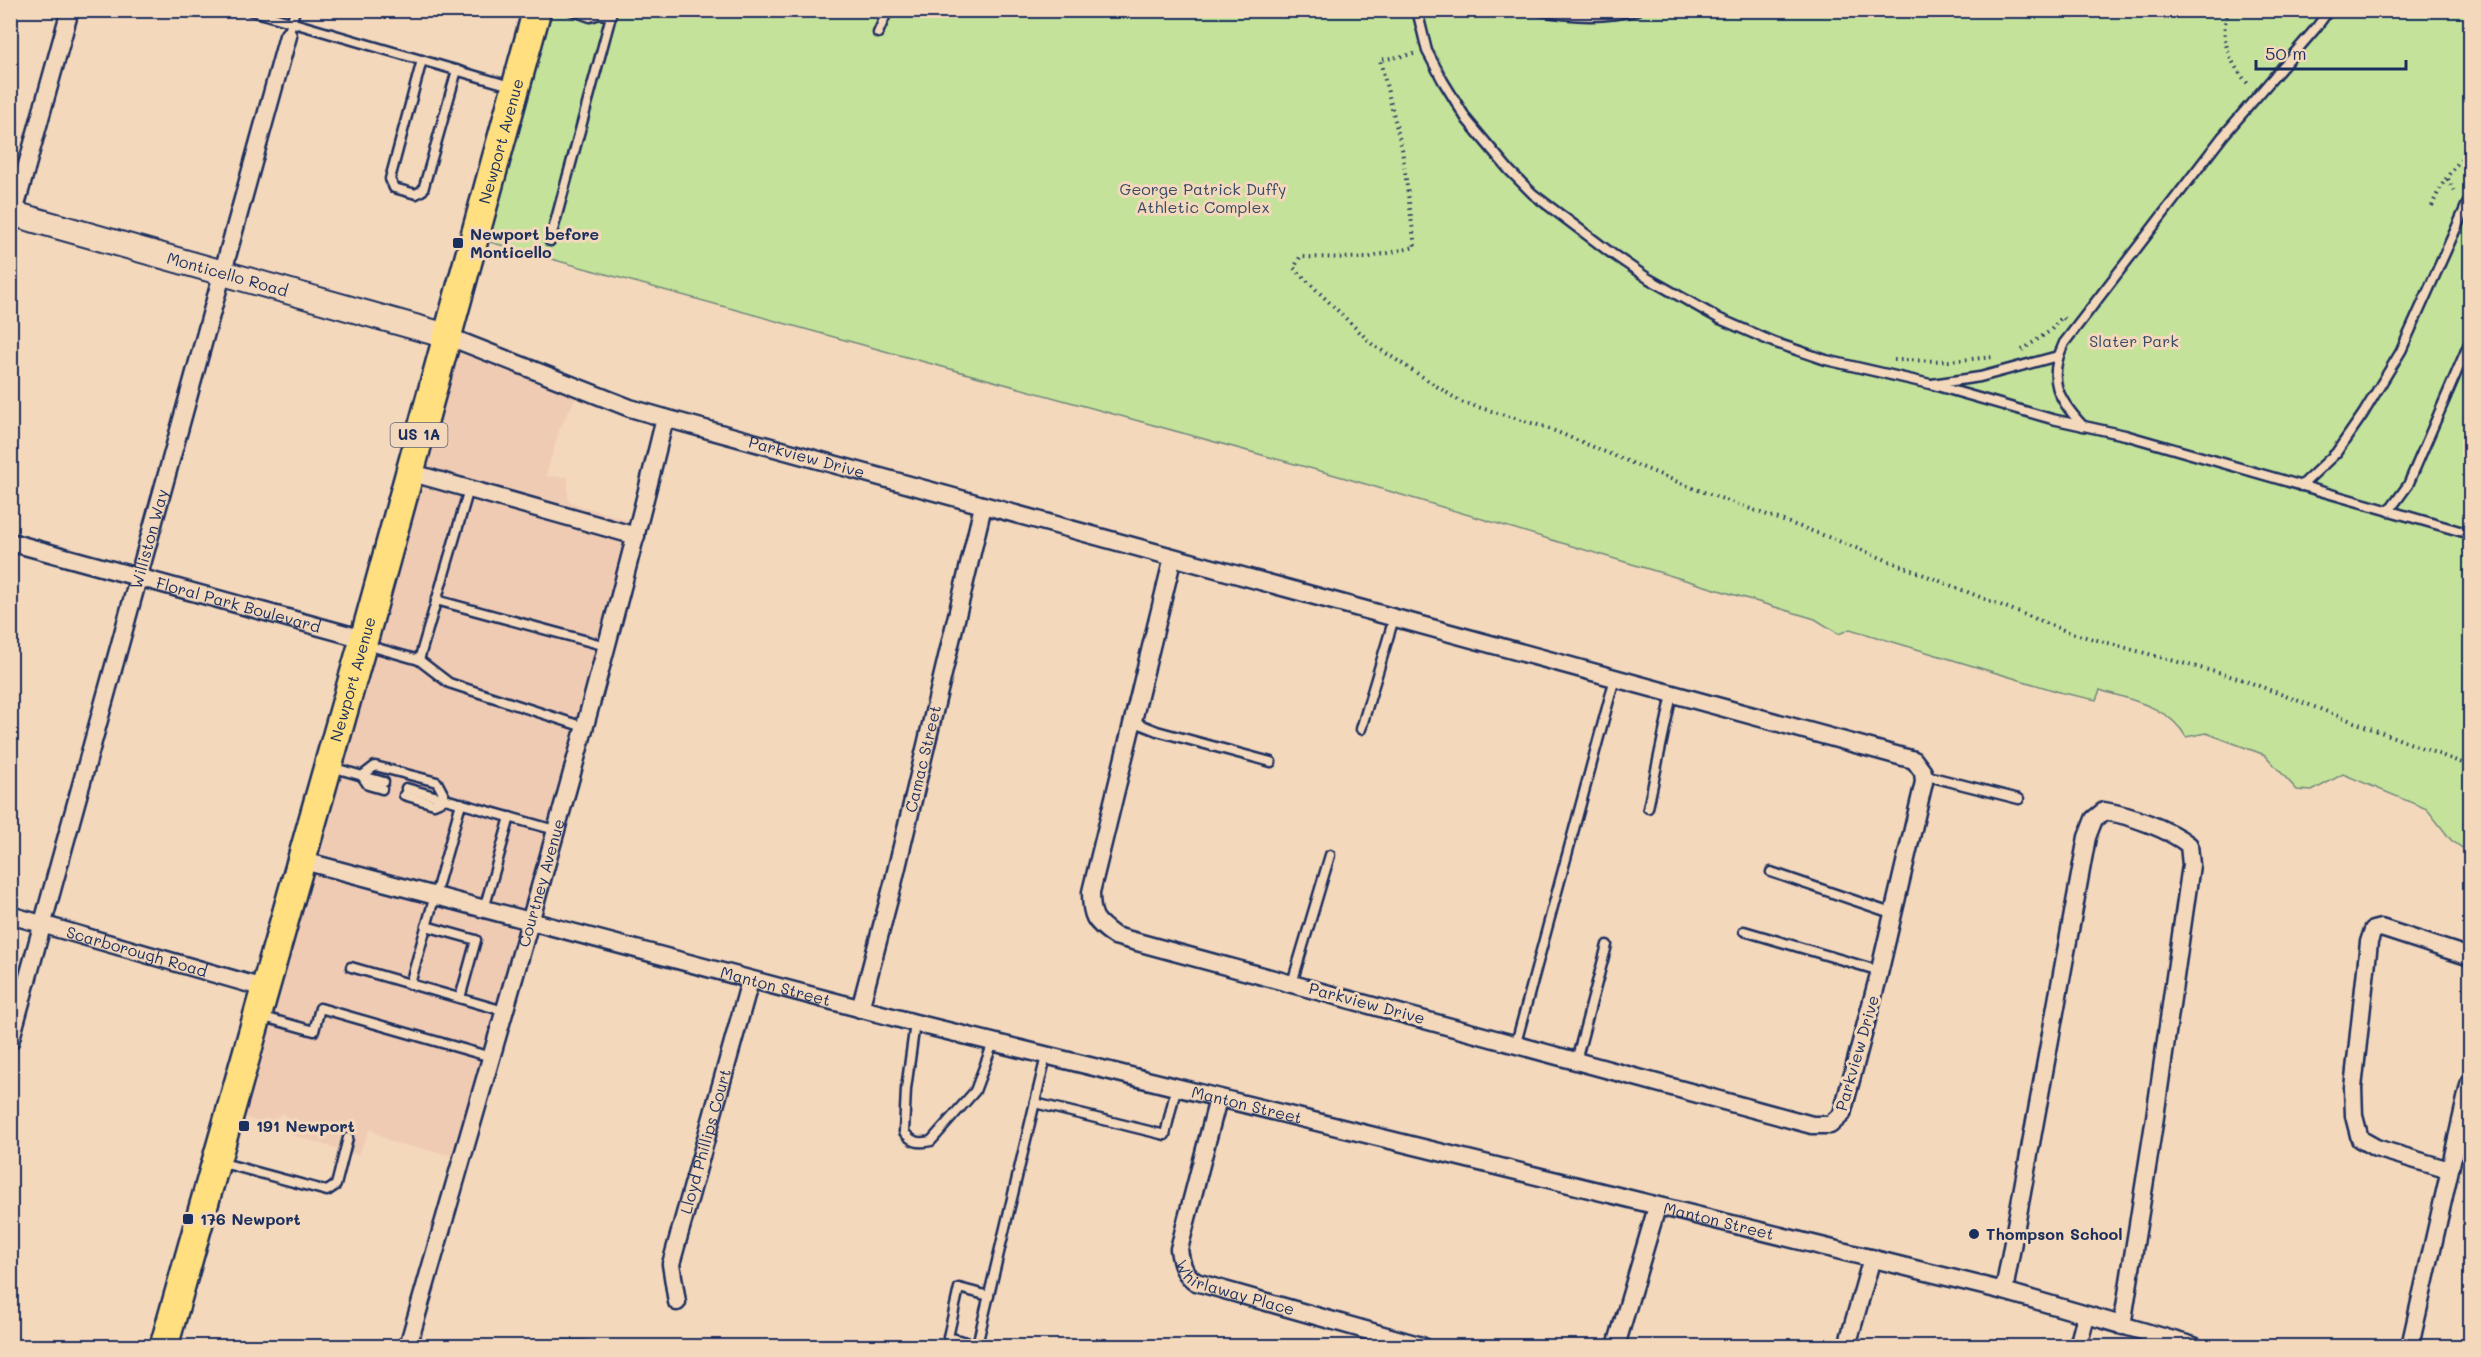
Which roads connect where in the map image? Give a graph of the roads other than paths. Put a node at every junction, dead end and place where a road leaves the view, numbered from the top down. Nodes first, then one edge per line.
1 (70, 10) edge
2 (249, 10) edge
3 (295, 10) edge
4 (537, 10) edge
5 (571, 10) edge
6 (888, 10) edge
7 (1417, 10) edge
8 (1536, 10) edge
9 (1638, 10) edge
10 (2329, 10) edge
11 (599, 12) edge
12 (612, 13) edge
13 (290, 29) junction
14 (878, 33) dead end
15 (422, 60) junction
16 (457, 70) junction
17 (516, 87) junction
18 (2470, 203) edge
19 (11, 217) edge
20 (550, 241) dead end
21 (224, 274) junction
22 (447, 336) junction
23 (2470, 341) edge
24 (2058, 356) junction
25 (1930, 384) junction
26 (665, 418) junction
27 (2084, 427) junction
28 (410, 472) junction
29 (2301, 486) junction
30 (469, 489) junction
31 (982, 507) junction
32 (2389, 511) junction
33 (2470, 534) edge
34 (636, 536) junction
35 (10, 542) edge
36 (1173, 557) junction
37 (138, 578) junction
38 (436, 600) junction
39 (1394, 618) junction
40 (363, 641) junction
41 (606, 646) junction
42 (418, 660) junction
43 (1615, 677) junction
44 (1672, 694) junction
45 (1131, 721) junction
46 (584, 727) junction
47 (1361, 729) dead end
48 (1271, 762) dead end
49 (327, 766) junction
50 (362, 776) junction
51 (1924, 776) junction
52 (383, 786) dead end
53 (405, 792) dead end
54 (446, 799) junction
55 (2019, 799) dead end
56 (461, 803) junction
57 (1648, 808) dead end
58 (510, 817) junction
59 (555, 830) junction
60 (1330, 855) dead end
61 (300, 860) junction
62 (1771, 872) dead end
63 (434, 896) junction
64 (484, 909) junction
65 (1894, 914) junction
66 (10, 915) edge
67 (530, 922) junction
68 (44, 924) junction
69 (426, 926) junction
70 (1744, 931) dead end
71 (1607, 945) dead end
72 (2470, 957) edge
73 (351, 967) dead end
74 (1880, 971) junction
75 (750, 981) junction
76 (1292, 983) junction
77 (410, 984) junction
78 (264, 988) junction
79 (460, 998) junction
80 (860, 1009) junction
81 (504, 1011) junction
82 (257, 1015) junction
83 (915, 1023) junction
84 (10, 1042) edge
85 (993, 1042) junction
86 (1516, 1043) junction
87 (1046, 1056) junction
88 (490, 1058) junction
89 (1576, 1060) junction
90 (2470, 1081) edge
91 (1176, 1089) junction
92 (1218, 1099) junction
93 (1035, 1103) junction
94 (348, 1138) dead end
95 (216, 1161) junction
96 (2449, 1170) junction
97 (1657, 1207) junction
98 (1872, 1258) junction
99 (2004, 1292) junction
100 (989, 1296) junction
101 (677, 1302) dead end
102 (2086, 1316) junction
103 (2122, 1326) junction
104 (980, 1346) edge
105 (164, 1347) edge
106 (408, 1347) edge
107 (565, 1347) edge
108 (584, 1347) edge
109 (1422, 1347) edge
110 (1616, 1347) edge
111 (1847, 1347) edge
112 (2078, 1347) edge
113 (2194, 1347) edge
114 (2410, 1347) edge

1 - 19 street
2 - 13 lane
3 - 13 lane
4 - 17 main road, Newport Avenue / US 1A
5 - 11 lane
6 - 14 lane
7 - 25 lane
8 - 9 lane
10 - 24 lane
11 - 12 lane
12 - 20 lane
13 - 15 lane
13 - 21 street, Williston Way
15 - 16 lane
15 - 16 lane
16 - 17 lane
17 - 22 main road, Newport Avenue / US 1A
18 - 29 lane
19 - 21 street, Monticello Road
21 - 22 street, Monticello Road
21 - 37 street, Williston Way
22 - 26 street, Parkview Drive
22 - 28 main road, Newport Avenue / US 1A
23 - 32 lane
24 - 25 lane
24 - 27 lane
25 - 27 lane
26 - 31 street, Parkview Drive
26 - 34 street, Courtney Avenue
27 - 29 lane
28 - 30 street
28 - 40 main road, Newport Avenue / US 1A
29 - 32 lane
30 - 34 street
30 - 38 lane
31 - 36 street, Parkview Drive
31 - 80 street, Camac Street
32 - 33 lane
34 - 41 street, Courtney Avenue
35 - 37 street, Floral Park Boulevard
36 - 39 street, Parkview Drive
36 - 45 street, Parkview Drive
37 - 40 street, Floral Park Boulevard
37 - 68 street, Williston Way
38 - 41 lane
38 - 42 lane
39 - 43 street, Parkview Drive
39 - 47 lane
40 - 42 lane
40 - 49 main road, Newport Avenue / US 1A
41 - 46 street, Courtney Avenue
42 - 46 lane
43 - 44 street, Parkview Drive
43 - 86 lane
44 - 51 street, Parkview Drive
44 - 57 lane
45 - 48 lane
45 - 76 street, Parkview Drive
46 - 59 street, Courtney Avenue
49 - 50 lane
49 - 61 main road, Newport Avenue / US 1A
50 - 52 lane
50 - 54 lane
51 - 55 lane
51 - 65 street, Parkview Drive
53 - 54 lane
54 - 56 lane
56 - 58 lane
56 - 63 lane
58 - 59 lane
58 - 64 lane
59 - 67 street, Courtney Avenue
60 - 76 lane
61 - 63 street, Manton Street
61 - 78 main road, Newport Avenue / US 1A
62 - 65 lane
63 - 64 street, Manton Street
63 - 69 lane
64 - 67 street, Manton Street
65 - 74 street, Parkview Drive
66 - 68 street, Scarborough Road
67 - 75 street, Manton Street
67 - 81 street, Courtney Avenue
68 - 78 street, Scarborough Road
68 - 84 street, Williston Way
69 - 77 lane
69 - 79 lane
70 - 74 lane
71 - 89 lane
72 - 96 street
73 - 77 lane
74 - 89 street, Parkview Drive
75 - 80 street, Manton Street
75 - 101 street, Lloyd Phillips Court
76 - 86 street, Parkview Drive
77 - 79 lane
78 - 82 main road, Newport Avenue / US 1A
79 - 81 lane
80 - 83 street, Manton Street
81 - 88 street, Courtney Avenue
82 - 88 lane
82 - 95 main road, Newport Avenue / US 1A
83 - 85 street, Manton Street
83 - 85 lane
85 - 87 street, Manton Street
86 - 89 street, Parkview Drive
87 - 91 street, Manton Street
87 - 93 lane
88 - 106 street, Courtney Avenue
90 - 96 street
91 - 92 street, Manton Street
91 - 93 lane
92 - 97 street, Manton Street
92 - 109 street, Whirlaway Place
93 - 100 lane
94 - 95 lane
95 - 105 main road, Newport Avenue / US 1A
96 - 114 street
97 - 98 street, Manton Street
97 - 110 street
98 - 99 street, Manton Street
98 - 111 street
99 - 102 street, Manton Street
99 - 103 street
100 - 104 lane
100 - 104 lane
102 - 103 street, Manton Street
102 - 112 street
103 - 113 street, Manton Street
107 - 108 lane

